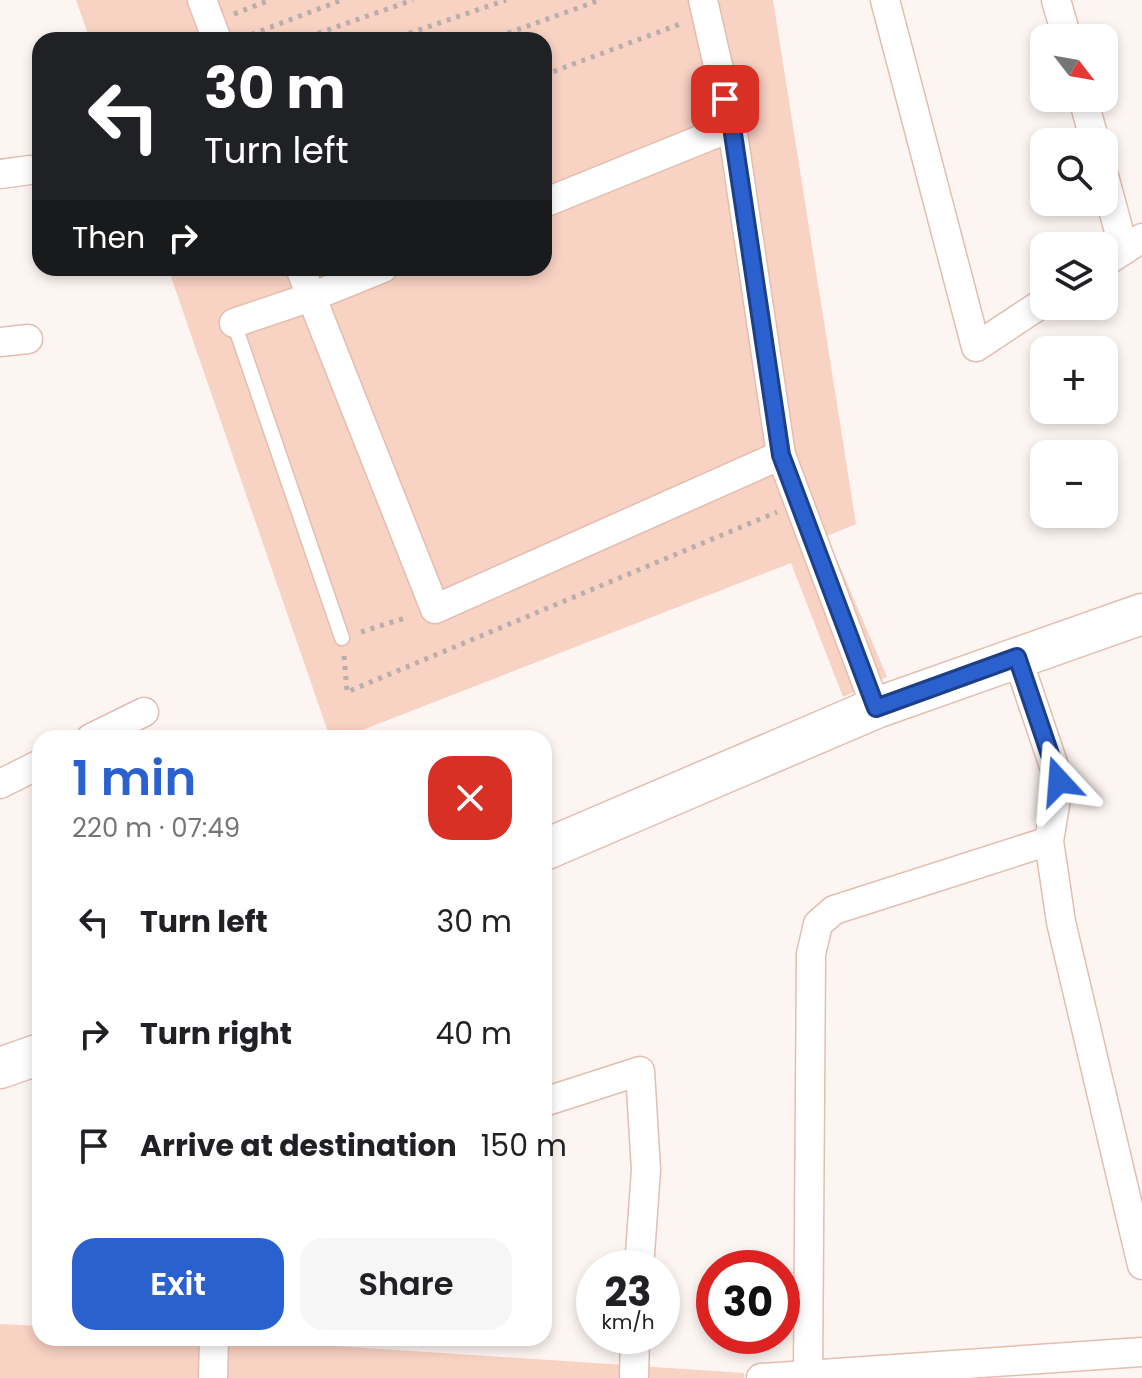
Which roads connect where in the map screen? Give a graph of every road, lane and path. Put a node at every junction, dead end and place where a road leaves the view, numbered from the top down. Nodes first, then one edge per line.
1 (270, 0) edge
2 (342, 0) edge
3 (413, 0) edge
4 (506, 0) edge
5 (600, 0) edge
6 (885, 0) edge
7 (1056, 0) edge
8 (704, 7) edge
9 (210, 21) edge
10 (1063, 24) edge
11 (258, 32) edge
12 (322, 32) edge
13 (413, 32) edge
14 (511, 32) edge
15 (552, 72) edge
16 (732, 127) junction
17 (30, 170) dead end
18 (0, 174) edge
19 (552, 200) edge
20 (1114, 216) edge
21 (1123, 250) edge
22 (303, 276) edge
23 (363, 276) edge
24 (311, 297) junction
25 (1030, 311) edge
26 (234, 323) joint
27 (781, 455) junction
28 (800, 503) junction
29 (435, 609) junction
30 (1142, 614) edge
31 (342, 638) junction
32 (1017, 657) junction
33 (876, 708) junction
34 (144, 712) dead end
35 (107, 730) edge
36 (32, 768) edge
37 (0, 784) edge
38 (1049, 841) junction
39 (552, 847) edge
40 (32, 1057) edge
41 (0, 1068) edge
42 (552, 1099) edge
43 (640, 1250) edge
44 (1142, 1265) edge
45 (214, 1346) edge
46 (1142, 1352) edge
47 (635, 1354) edge
48 (816, 1377) edge
49 (213, 1378) edge
50 (634, 1378) edge
51 (761, 1378) edge

1 - 9 path
2 - 11 path
3 - 12 path
4 - 13 path
5 - 14 path
6 - 25 street
7 - 10 street
8 - 15 path
8 - 16 street
16 - 19 street
16 - 27 street
17 - 18 street
20 - 21 street
22 - 24 street
23 - 24 street
24 - 26 street
24 - 29 street
26 - 31 lane
27 - 28 street
27 - 29 street
28 - 31 path
28 - 33 street
29 - 31 path
30 - 32 main road
32 - 33 main road
32 - 38 street
33 - 39 main road
34 - 35 street
36 - 37 street
38 - 44 street
38 - 48 street
40 - 41 main road
42 - 43 street
45 - 49 street
46 - 48 street
47 - 50 street
48 - 51 street

